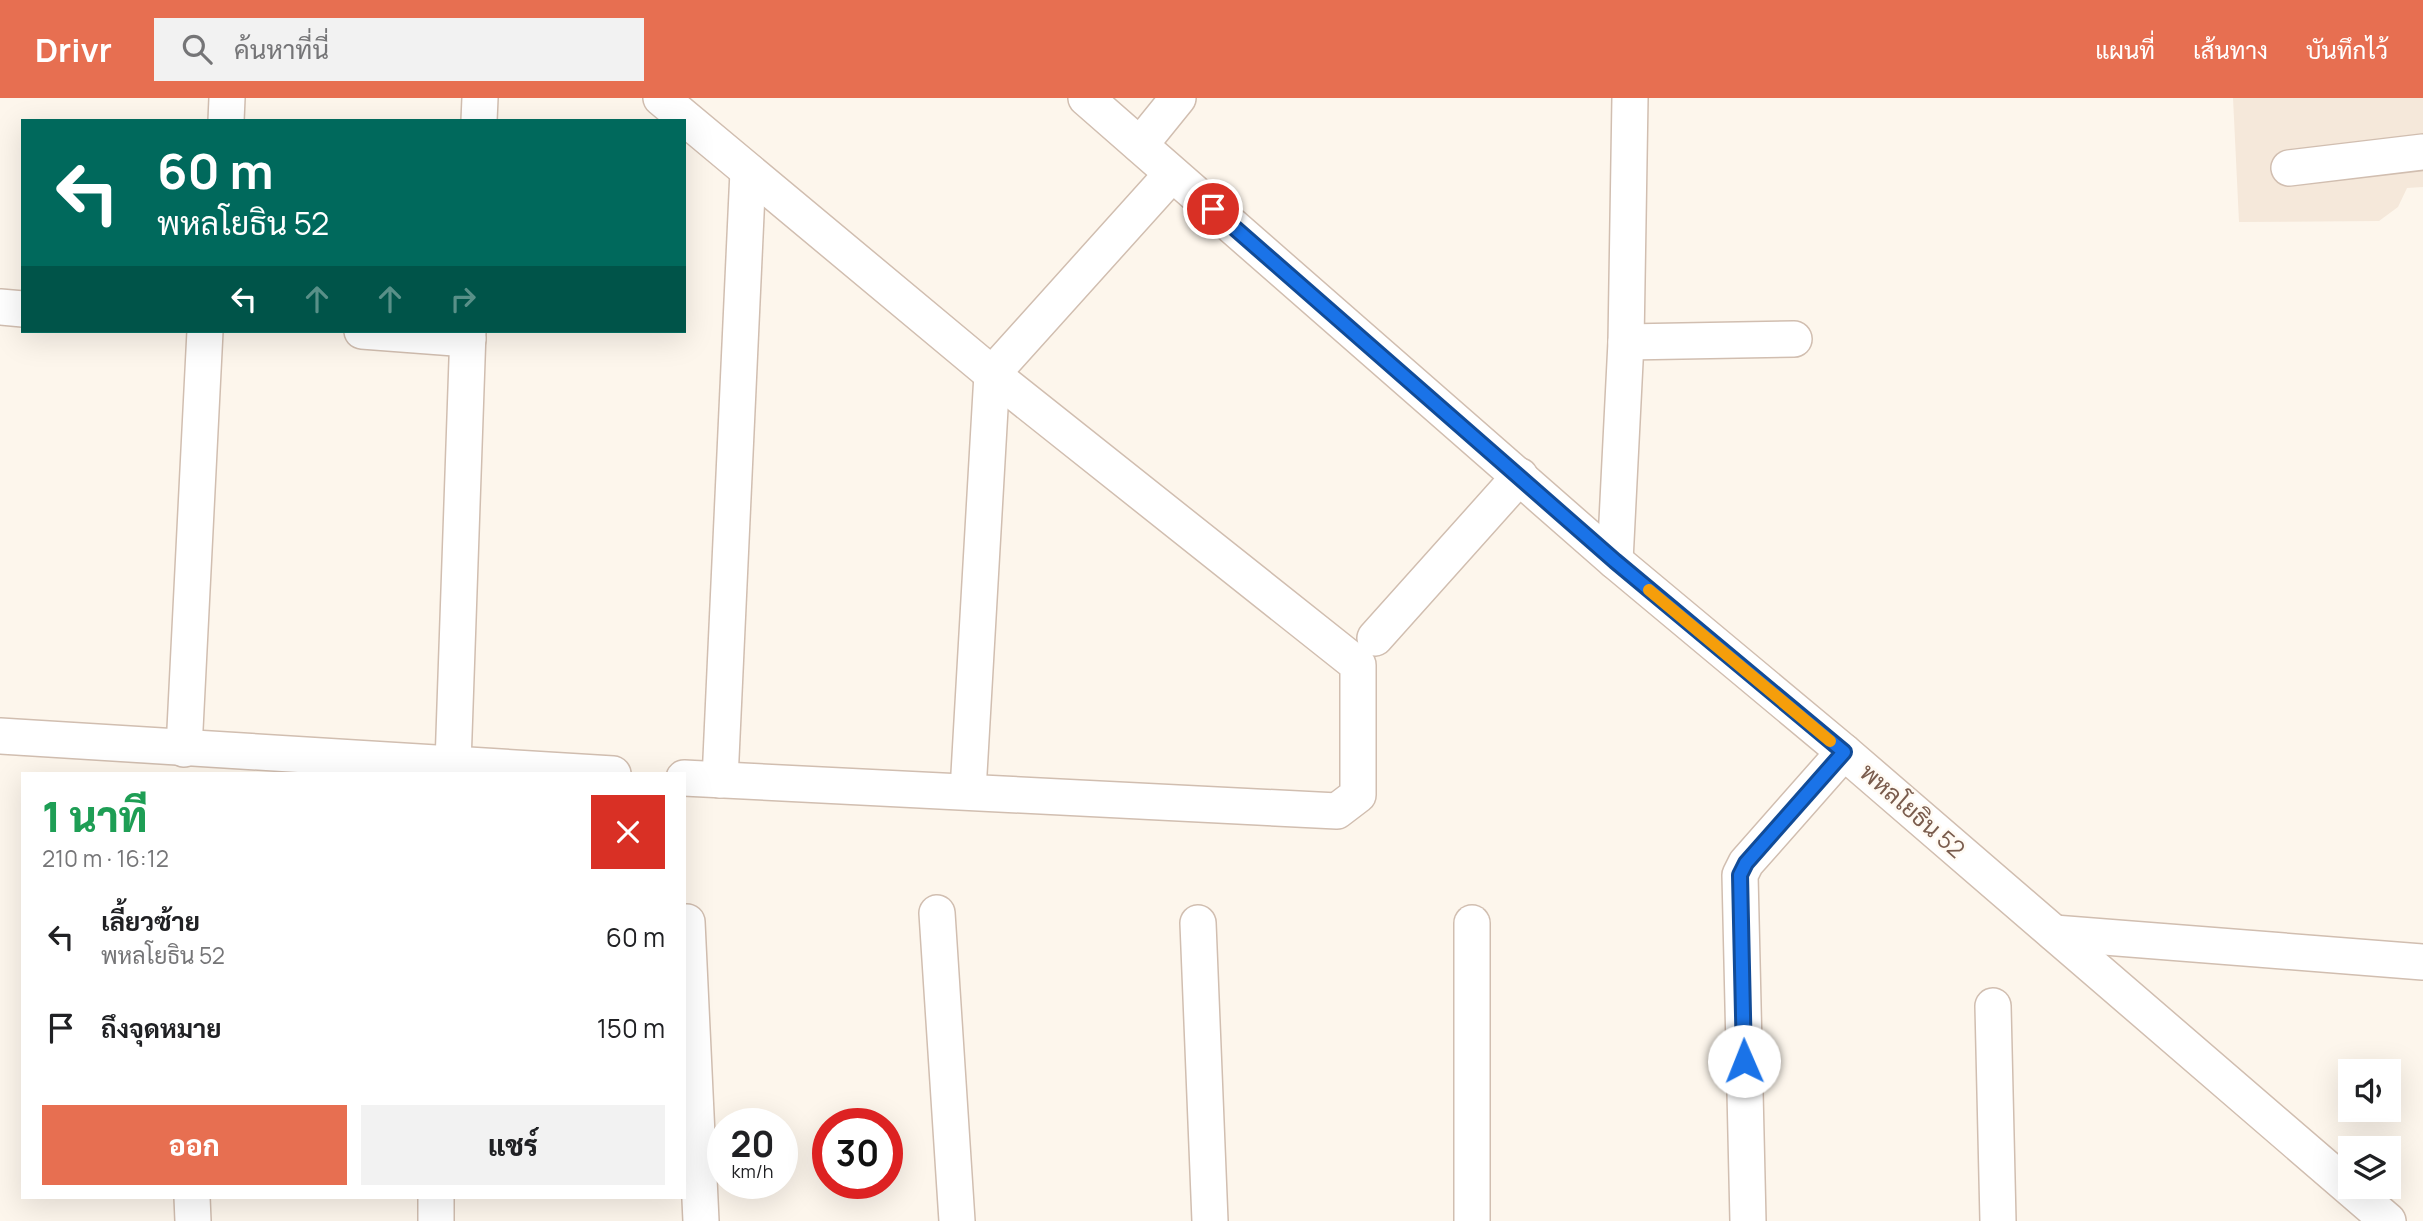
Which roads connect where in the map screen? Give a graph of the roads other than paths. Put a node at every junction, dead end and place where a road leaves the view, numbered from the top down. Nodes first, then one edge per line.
1 (227, 98) edge
2 (480, 98) edge
3 (1086, 98) edge
4 (1178, 98) edge
5 (1630, 98) edge
6 (667, 106) edge
7 (226, 119) edge
8 (479, 119) edge
9 (683, 119) edge
10 (686, 121) edge
11 (1140, 145) junction
12 (2423, 152) edge
13 (2289, 168) dead end
14 (748, 171) junction
15 (1172, 174) junction
16 (0, 307) edge
17 (21, 309) edge
18 (205, 333) edge
19 (415, 333) edge
20 (468, 335) edge
21 (1794, 340) dead end
22 (1626, 342) junction
23 (992, 374) junction
24 (1520, 476) junction
25 (1615, 561) junction
26 (1376, 638) dead end
27 (0, 737) edge
28 (184, 749) junction
29 (1844, 752) junction
30 (453, 764) junction
31 (581, 772) edge
32 (686, 778) edge
33 (720, 780) junction
34 (968, 791) junction
35 (937, 913) dead end
36 (687, 922) dead end
37 (1198, 923) dead end
38 (1472, 923) dead end
39 (2054, 933) junction
40 (2423, 962) edge
41 (1993, 1006) dead end
42 (192, 1199) edge
43 (436, 1199) edge
44 (193, 1221) edge
45 (436, 1221) edge
46 (701, 1221) edge
47 (957, 1221) edge
48 (1210, 1221) edge
49 (1472, 1221) edge
50 (1748, 1221) edge
51 (1998, 1221) edge
52 (2388, 1221) edge

1 - 7 street
2 - 8 street
3 - 11 street, พหลโยธิน 52
4 - 11 street
5 - 22 street
6 - 9 street
10 - 14 street
11 - 15 street, พหลโยธิน 52
12 - 13 street
14 - 23 street
14 - 33 street
15 - 23 street
15 - 24 street, พหลโยธิน 52
16 - 17 street
18 - 28 street
19 - 20 street
20 - 30 street
21 - 22 street
22 - 25 street
23 - 34 street
23 - 34 street
24 - 25 street, พหลโยธิน 52
24 - 26 street
25 - 29 street, พหลโยธิน 52
27 - 28 street
28 - 30 street
29 - 39 street, พหลโยธิน 52
29 - 50 street
30 - 31 street
32 - 33 street
33 - 34 street
35 - 47 street
36 - 46 street
37 - 48 street
38 - 49 street
39 - 40 street
39 - 52 street, พหลโยธิน 52
41 - 51 street
42 - 44 street
43 - 45 street

